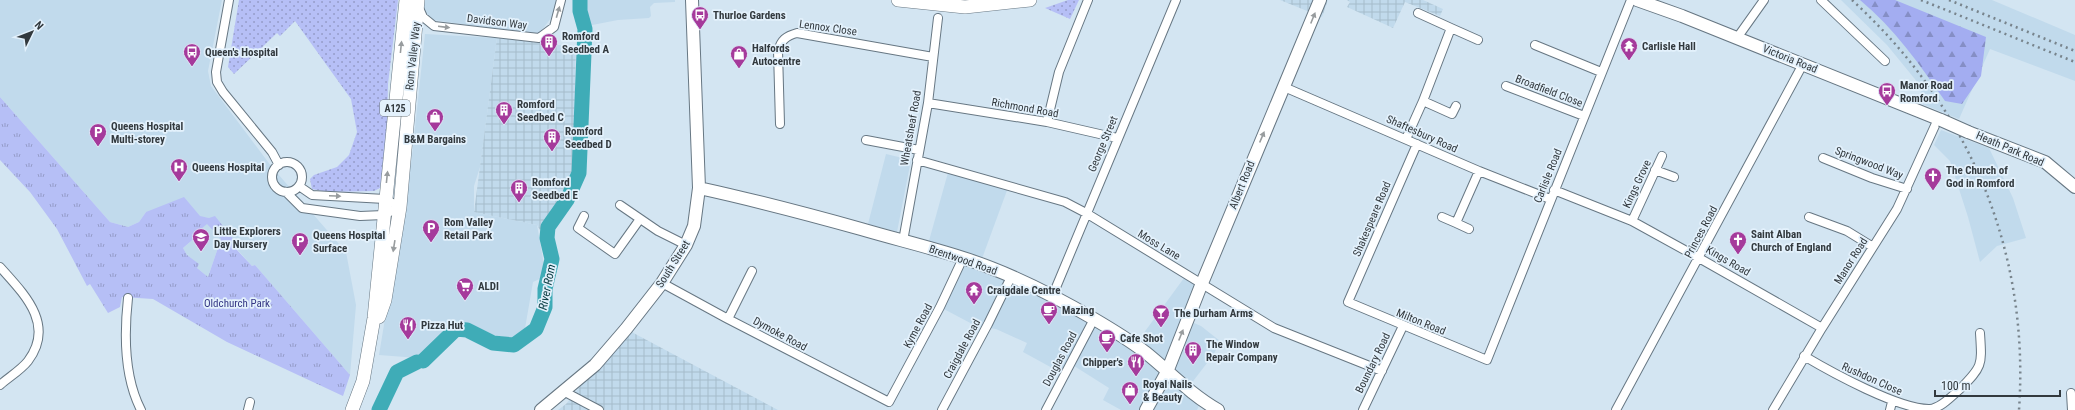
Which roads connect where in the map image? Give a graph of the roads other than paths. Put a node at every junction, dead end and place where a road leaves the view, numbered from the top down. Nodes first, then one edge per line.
1 (229, 0) edge
2 (561, 0) edge
3 (692, 0) edge
4 (898, 0) edge
5 (1030, 0) edge
6 (1088, 0) edge
7 (1176, 0) edge
8 (1320, 0) edge
9 (1631, 0) edge
10 (1637, 0) edge
11 (1764, 0) edge
12 (1821, 0) edge
13 (414, 1) edge
14 (1418, 13) dead end
15 (938, 18) dead end
16 (1452, 28) junction
17 (1737, 38) junction
18 (1478, 40) dead end
19 (1535, 45) dead end
20 (933, 57) junction
21 (1885, 61) dead end
22 (1803, 64) junction
23 (1601, 72) junction
24 (1284, 86) junction
25 (1506, 86) dead end
26 (1423, 101) junction
27 (928, 104) junction
28 (1456, 106) dead end
29 (1584, 116) junction
30 (1939, 120) junction
31 (1047, 122) junction
32 (780, 124) dead end
33 (1117, 138) junction
34 (1406, 139) junction
35 (866, 140) dead end
36 (1417, 144) junction
37 (919, 150) junction
38 (1662, 156) dead end
39 (1823, 158) dead end
40 (917, 160) junction
41 (279, 165) junction
42 (1655, 170) junction
43 (1479, 171) junction
44 (1674, 178) dead end
45 (2074, 185) edge
46 (299, 186) junction
47 (699, 188) junction
48 (1907, 189) junction
49 (1554, 190) junction
50 (286, 192) junction
51 (385, 199) junction
52 (1550, 199) junction
53 (620, 205) dead end
54 (400, 208) junction
55 (1086, 213) junction
56 (384, 216) junction
57 (584, 216) dead end
58 (1442, 217) dead end
59 (1809, 217) dead end
60 (640, 219) junction
61 (1632, 221) junction
62 (1456, 223) junction
63 (1469, 229) dead end
64 (903, 241) junction
65 (686, 245) junction
66 (1873, 247) junction
67 (963, 258) junction
68 (1699, 258) junction
69 (0, 267) edge
70 (752, 271) dead end
71 (1011, 277) junction
72 (662, 282) junction
73 (1201, 284) junction
74 (1052, 297) junction
75 (128, 298) dead end
76 (1348, 302) joint
77 (728, 319) junction
78 (1094, 319) junction
79 (1403, 326) junction
80 (1822, 328) junction
81 (1980, 333) dead end
82 (369, 345) junction
83 (1804, 356) junction
84 (1487, 360) joint
85 (1382, 371) junction
86 (1167, 372) junction
87 (0, 385) edge
88 (565, 392) junction
89 (2071, 393) dead end
90 (888, 402) joint
91 (1891, 406) edge
92 (2072, 407) edge
93 (141, 410) edge
94 (352, 410) edge
95 (541, 410) edge
96 (599, 410) edge
97 (942, 410) edge
98 (1046, 410) edge
99 (1146, 410) edge
100 (1218, 410) edge
101 (1363, 410) edge
102 (1616, 410) edge
103 (1773, 410) edge
104 (1924, 410) edge

1 - 41 street
13 -> 2 street, Davidson Way
3 - 47 street, South Street
4 - 5 main road
6 - 31 street
7 - 33 street, George Street
24 -> 8 street, Albert Road
9 - 23 street, Carlisle Road
10 - 17 street, Victoria Road
11 - 17 street
12 - 21 street
51 -> 13 main road, Rom Valley Way / A125
13 - 54 main road, Rom Valley Way / A125
14 - 16 street
15 - 20 street, Wheatsheaf Road
16 - 18 street
16 - 26 street
17 - 22 street, Victoria Road
19 - 23 street
20 - 27 street, Wheatsheaf Road
20 - 32 street, Lennox Close
22 - 30 street, Victoria Road
22 - 68 street, Princes Road
23 - 29 street, Carlisle Road
24 - 34 street, Shaftesbury Road
73 -> 24 street, Albert Road
25 - 29 street, Broadfield Close
26 - 28 street
26 - 34 street
27 - 31 street, Richmond Road
27 - 37 street, Wheatsheaf Road
29 - 49 street, Carlisle Road
30 - 45 street, Heath Park Road, bridge
30 - 48 street, Manor Road
31 - 33 street, Richmond Road
33 - 55 street, George Street
34 - 36 street, Shaftesbury Road
35 - 37 street
36 - 43 street, Shaftesbury Road
36 - 76 street, Shakespeare Road
37 - 40 street, Wheatsheaf Road
38 - 42 street, Kings Grove
39 - 48 street, Springwood Way
40 - 55 street, Moss Lane
40 - 64 street, Wheatsheaf Road
41 - 46 street
41 - 50 street
42 - 44 street
42 - 61 street, Kings Grove
43 - 52 street, Shaftesbury Road
43 - 62 street
46 - 50 street
46 -> 51 street
47 - 64 street, Brentwood Road
47 - 65 street, South Street
48 - 66 street, Manor Road
49 - 52 street, Carlisle Road
49 - 61 street, Kings Road
50 - 56 street
51 - 54 street
51 - 56 main road, Rom Valley Way / A125
52 - 84 street, Carlisle Road
53 - 60 street
54 - 56 street
54 -> 82 main road, Rom Valley Way / A125
55 - 73 street, Moss Lane
55 - 74 street, George Street
56 - 82 main road, Rom Valley Way / A125
57 - 60 street
58 - 62 street
59 - 66 street
60 - 65 street
61 - 68 street, Kings Road
62 - 63 street
64 - 67 street, Brentwood Road
65 - 72 street, South Street
66 - 80 street, Manor Road
67 - 71 street, Brentwood Road
67 - 90 street, Kyme Road
68 - 80 street, Kings Road
68 - 102 street, Princes Road
69 - 87 street
70 - 77 street
71 - 74 street, Brentwood Road
71 - 97 street, Craigdale Road
72 - 77 street, Dymoke Road
72 - 88 street, South Street
73 - 85 street, Moss Lane
86 -> 73 street, Albert Road
74 - 78 street, Brentwood Road
75 - 93 street
76 - 79 street, Milton Road
77 - 90 street, Dymoke Road
78 - 86 street, Brentwood Road
78 - 98 street, Douglas Road
79 - 84 street, Milton Road
79 - 85 street, Boundary Road
80 - 83 street, Manor Road
81 - 104 street, Rushdon Close
82 - 94 main road, Rom Valley Way / A125
83 - 91 street, Rushdon Close
83 - 103 street, Manor Road
85 - 101 street, Boundary Road
86 - 99 street, Albert Road
86 - 100 street, Brentwood Road
88 - 95 street, South Street
88 - 96 street
89 - 92 street
91 - 104 street, Rushdon Close

